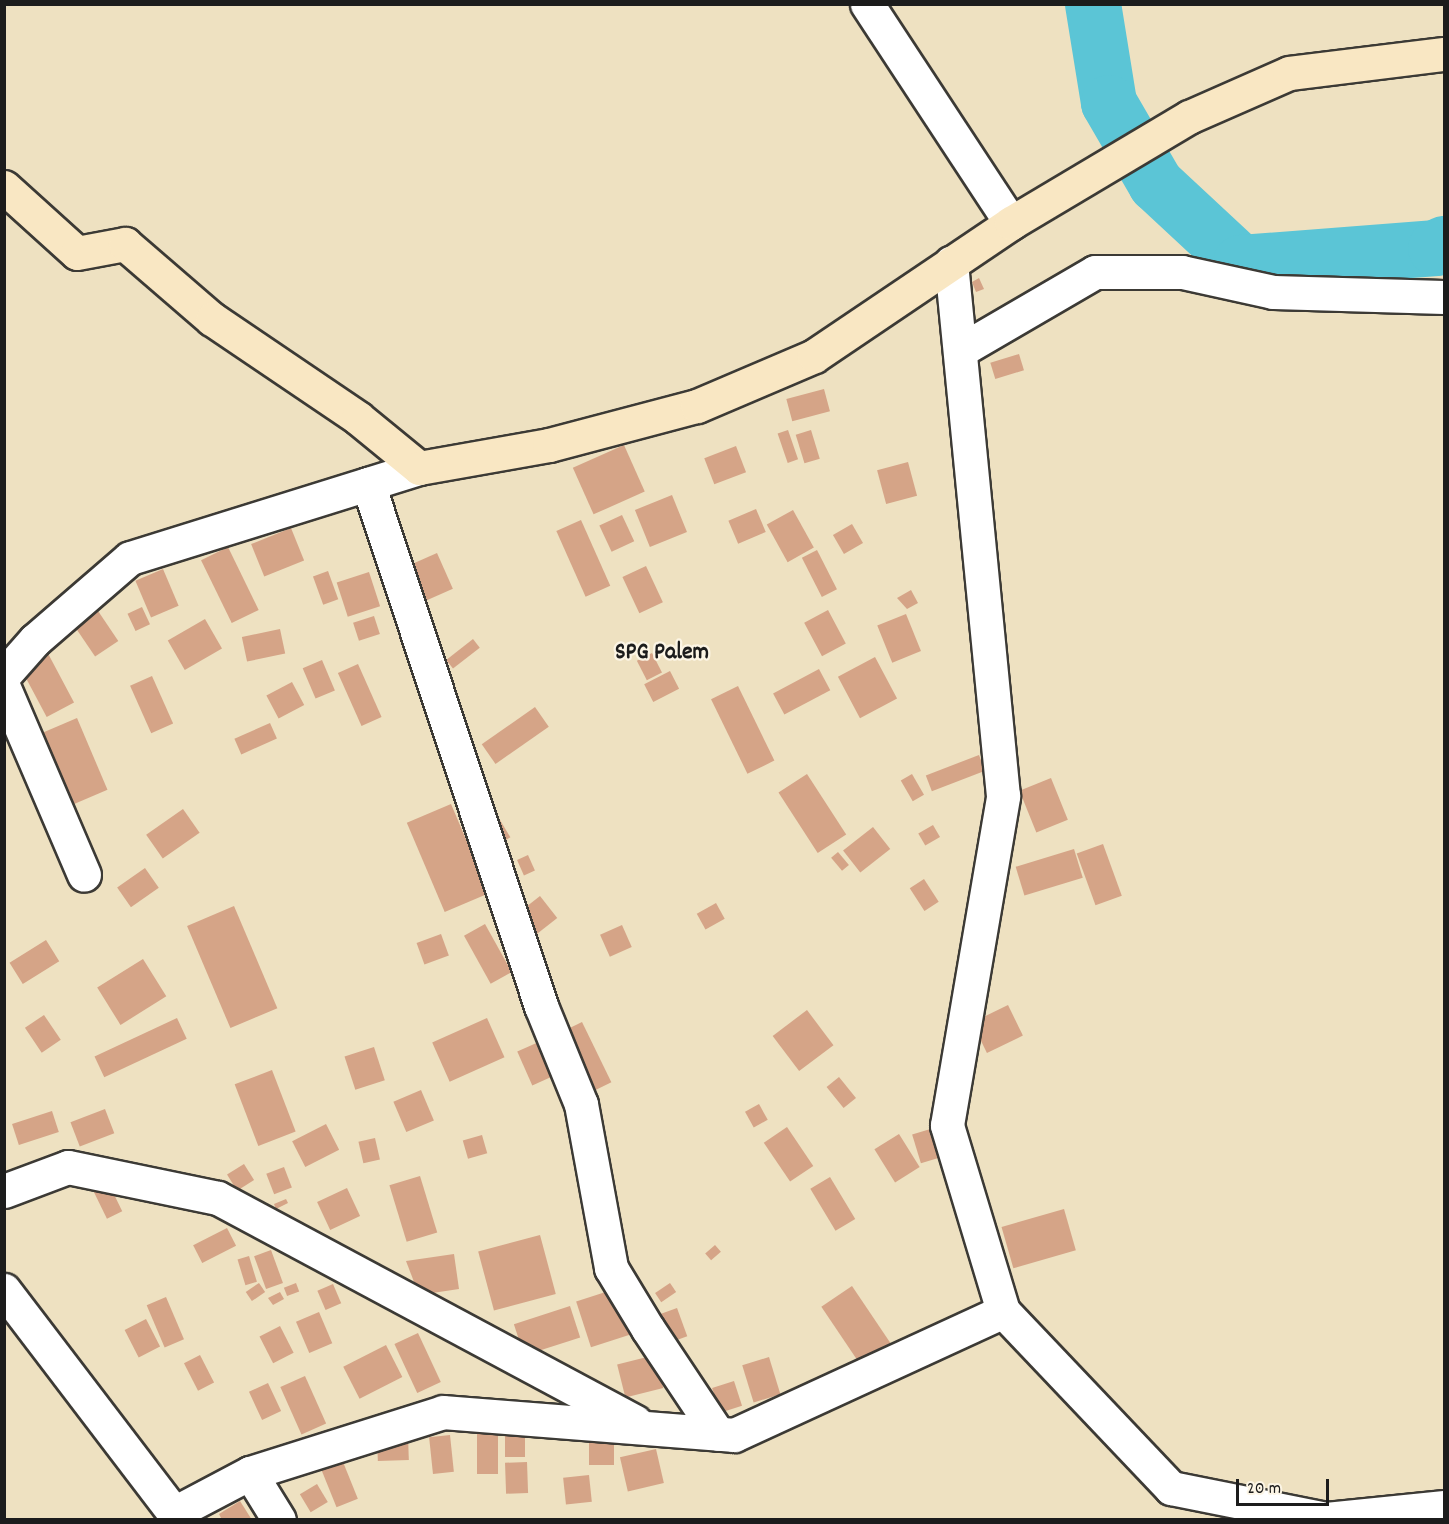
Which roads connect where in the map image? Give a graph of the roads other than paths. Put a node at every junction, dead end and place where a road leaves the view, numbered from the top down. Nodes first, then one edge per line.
1 (867, 4) edge
2 (1444, 54) edge
3 (4, 187) edge
4 (1011, 223) junction
5 (951, 263) junction
6 (1444, 297) edge
7 (961, 350) junction
8 (419, 468) junction
9 (368, 484) junction
10 (4, 675) edge
11 (4, 688) edge
12 (84, 875) dead end
13 (4, 1191) edge
14 (4, 1290) edge
15 (1003, 1311) junction
16 (645, 1428) junction
17 (718, 1434) junction
18 (250, 1473) junction
19 (1444, 1507) edge
20 (279, 1520) edge

1 - 4 street
2 - 4 main road
3 - 8 main road
4 - 5 main road
5 - 7 street
5 - 8 main road
6 - 7 street
7 - 15 street
8 - 9 street
9 - 10 street
9 - 17 street
11 - 12 street
13 - 16 street
14 - 18 street
15 - 17 street
15 - 19 street
16 - 17 street
16 - 18 street
18 - 20 street

